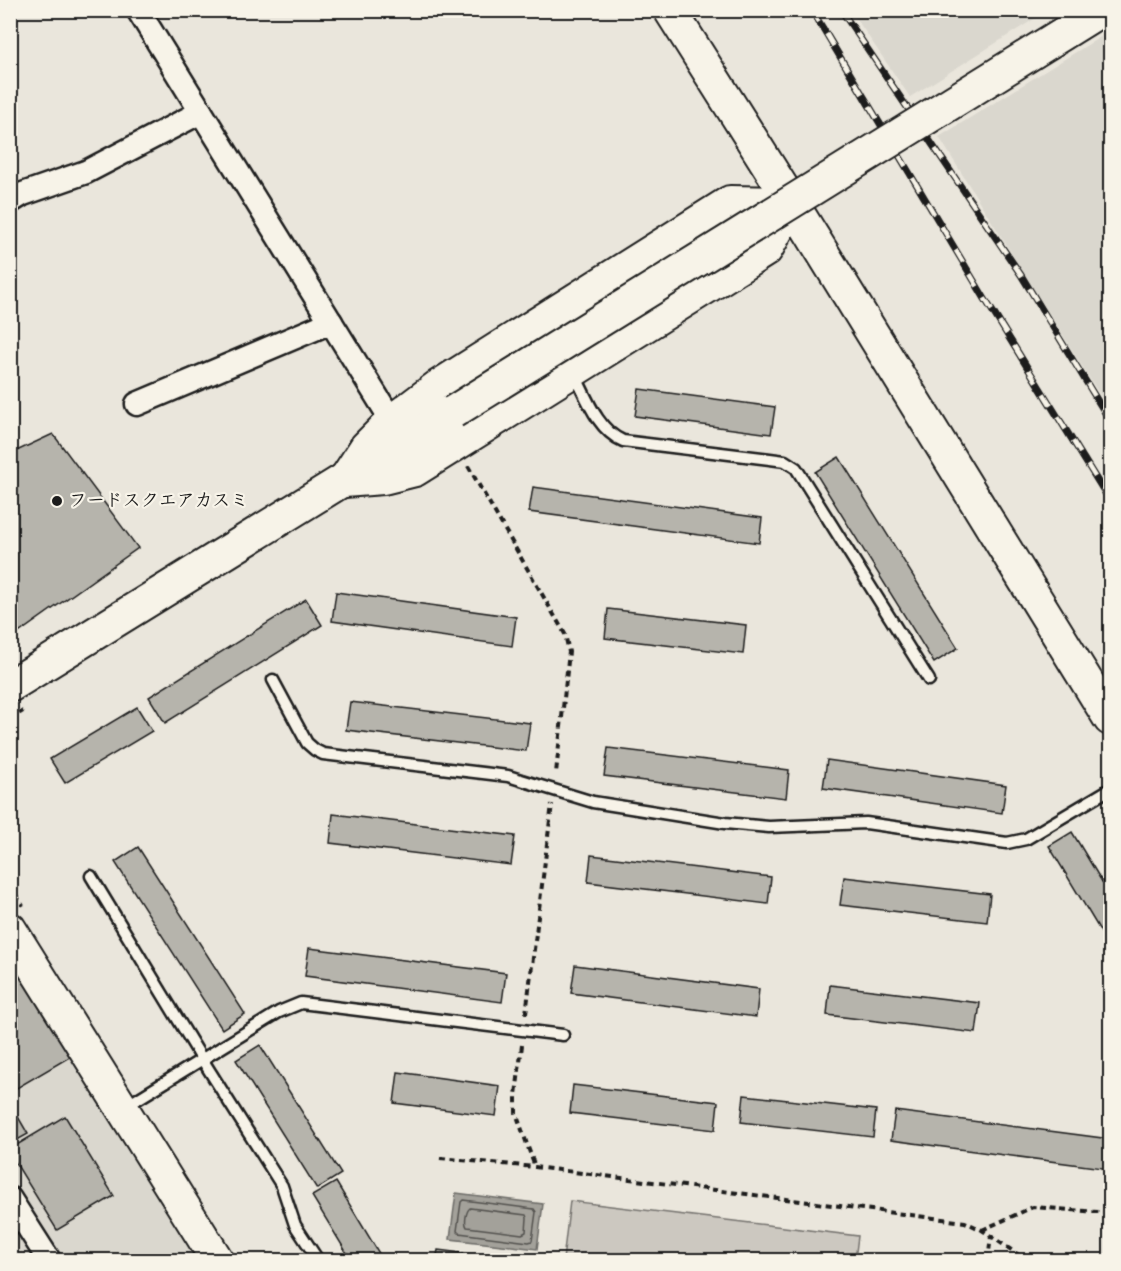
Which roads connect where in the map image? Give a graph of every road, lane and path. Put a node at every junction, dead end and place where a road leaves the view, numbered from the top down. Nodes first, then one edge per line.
1 (138, 10) edge
2 (670, 10) edge
3 (1101, 10) edge
4 (201, 112) junction
5 (10, 202) edge
6 (792, 203) junction
7 (331, 322) junction
8 (573, 371) junction
9 (137, 404) dead end
10 (392, 421) junction
11 (344, 481) junction
12 (273, 680) dead end
13 (928, 680) dead end
14 (10, 686) edge
15 (1110, 719) edge
16 (1110, 789) edge
17 (91, 876) dead end
18 (10, 929) edge
19 (563, 1035) dead end
20 (202, 1059) junction
21 (122, 1108) junction
22 (440, 1158) dead end
23 (10, 1199) edge
24 (1110, 1213) edge
25 (982, 1230) junction
26 (991, 1236) junction
27 (49, 1260) edge
28 (217, 1260) edge
29 (318, 1260) edge
30 (988, 1260) edge
31 (1026, 1260) edge

1 - 4 street
2 - 6 street
3 - 11 street, bridge
4 - 5 street
4 - 7 street
6 - 8 street
6 - 10 street
6 - 15 street
7 - 9 street
7 - 10 street
8 - 11 street
8 - 13 lane
10 - 11 street
11 - 14 street
12 - 16 lane
17 - 20 lane
18 - 21 street
19 - 20 lane
20 - 21 lane
20 - 29 lane
21 - 28 street
22 - 25 path
23 - 27 street
24 - 25 path
25 - 26 path
26 - 30 path
26 - 31 path

